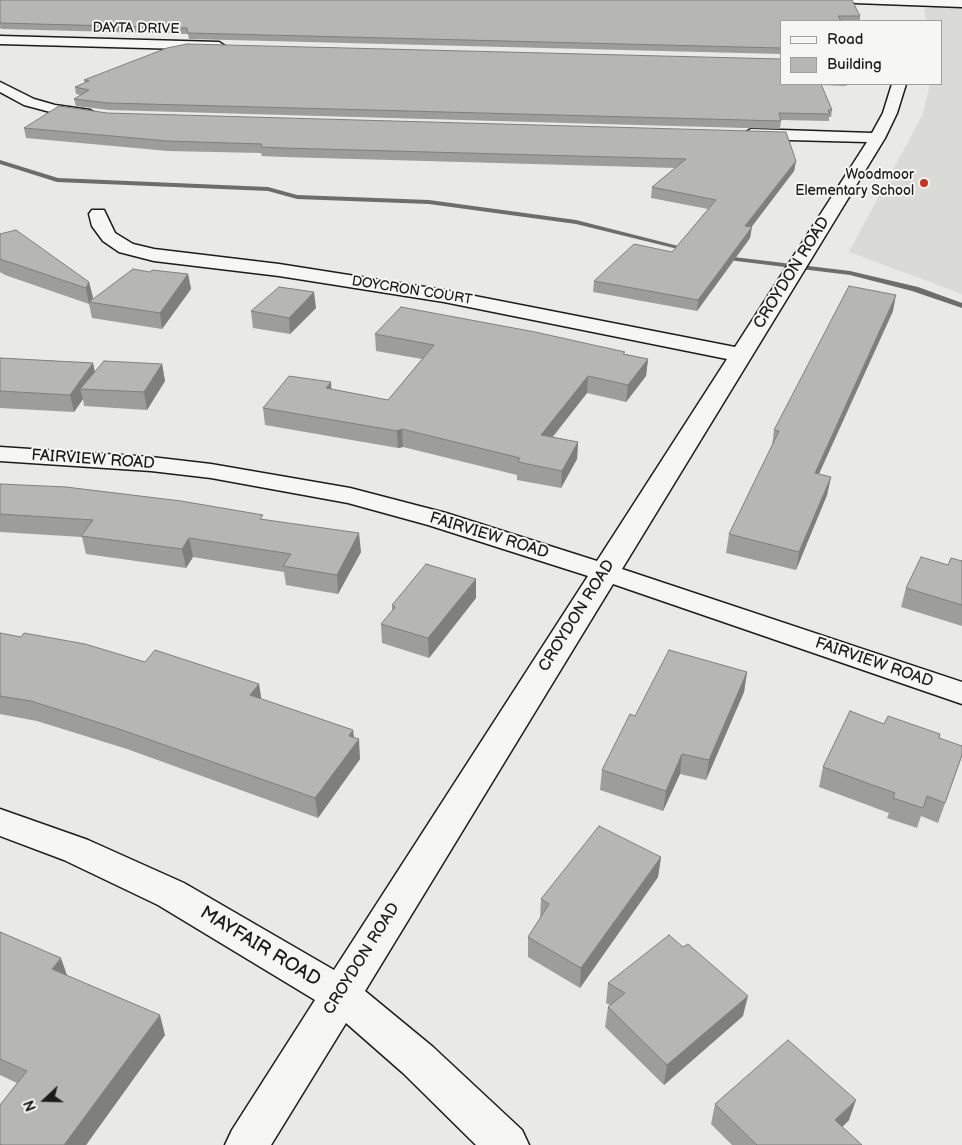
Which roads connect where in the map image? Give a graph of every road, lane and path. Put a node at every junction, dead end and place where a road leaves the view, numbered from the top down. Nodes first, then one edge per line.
1 (855, 0) edge
2 (962, 3) edge
3 (0, 40) edge
4 (237, 46) edge
5 (899, 85) edge
6 (0, 86) edge
7 (101, 115) edge
8 (739, 134) edge
9 (877, 138) junction
10 (98, 214) dead end
11 (741, 355) junction
12 (0, 454) edge
13 (604, 572) junction
14 (962, 693) edge
15 (0, 822) edge
16 (340, 994) junction
17 (247, 1145) edge
18 (507, 1145) edge

1 - 2 street
3 - 4 street, DAYTA DRIVE
5 - 9 street, CROYDON ROAD
6 - 7 street
8 - 9 street
9 - 11 street, CROYDON ROAD
10 - 11 street, DOYCRON COURT
11 - 13 street, CROYDON ROAD
12 - 13 street, FAIRVIEW ROAD
13 - 14 street, FAIRVIEW ROAD
13 - 16 street, CROYDON ROAD
15 - 16 street, MAYFAIR ROAD
16 - 17 street, CROYDON ROAD
16 - 18 street, MAYFAIR ROAD

